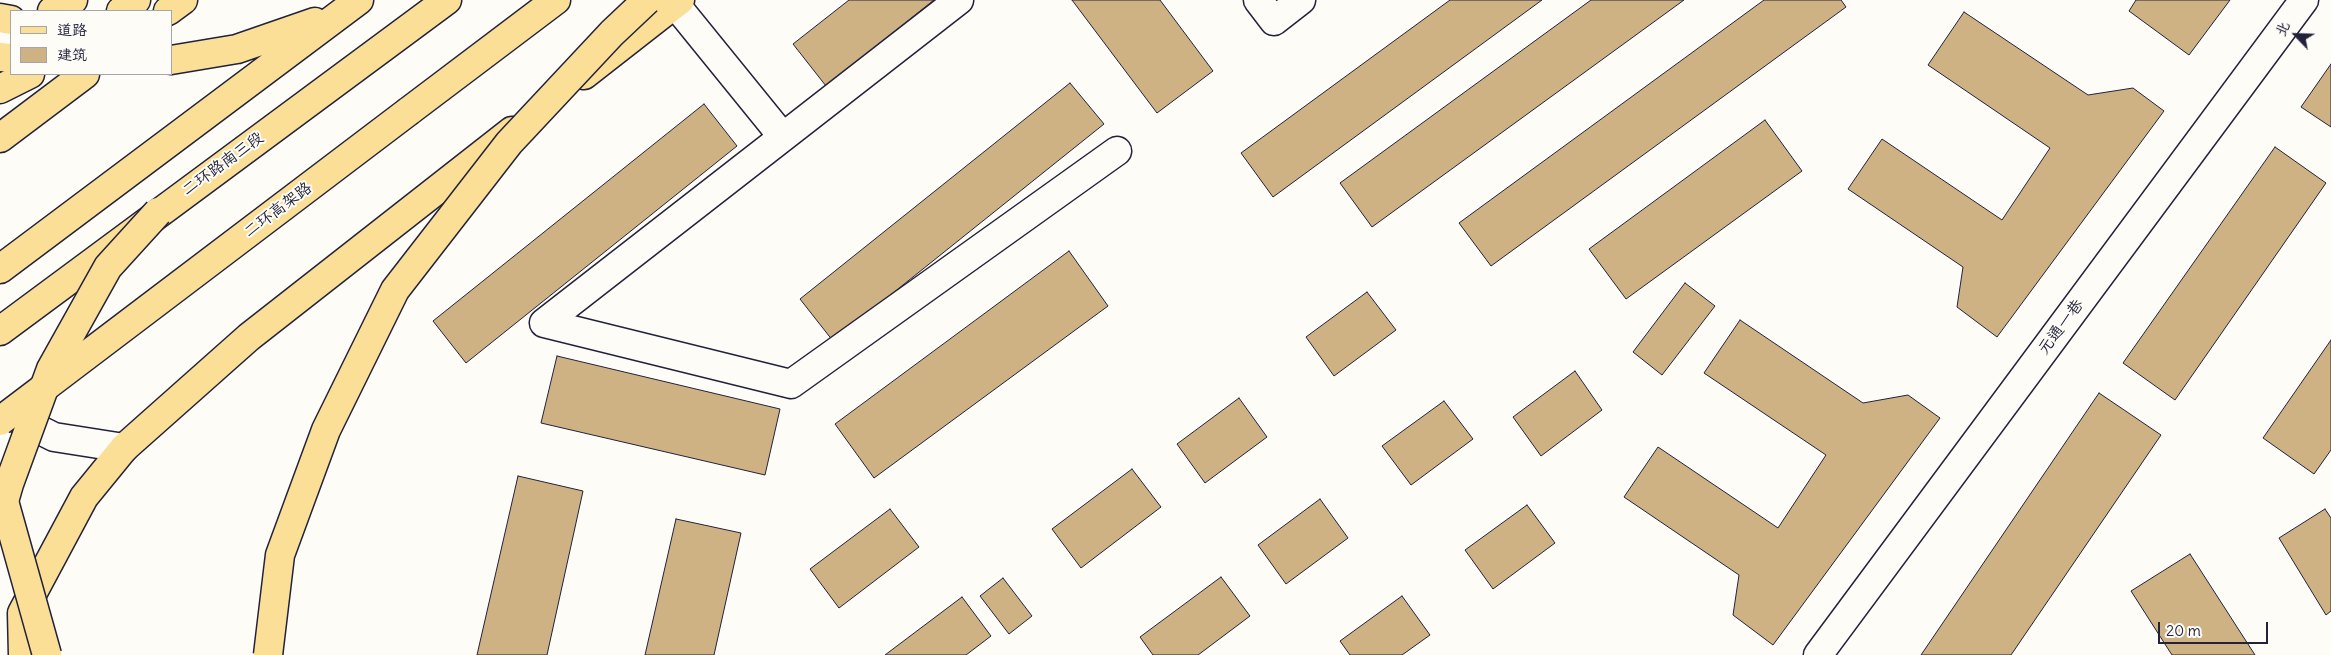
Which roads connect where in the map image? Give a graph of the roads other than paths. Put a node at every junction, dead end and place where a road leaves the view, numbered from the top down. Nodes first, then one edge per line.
1 (74, 0) edge
2 (136, 0) edge
3 (182, 0) edge
4 (447, 0) edge
5 (556, 0) edge
6 (647, 0) edge
7 (959, 0) edge
8 (1258, 0) edge
9 (1301, 0) edge
10 (2304, 0) edge
11 (677, 2) edge
12 (349, 7) edge
13 (56, 10) edge
14 (122, 10) edge
15 (169, 10) edge
16 (10, 29) edge
17 (0, 42) edge
18 (172, 60) edge
19 (28, 75) edge
20 (84, 75) edge
21 (0, 89) edge
22 (783, 137) junction
23 (0, 138) edge
24 (1117, 151) dead end
25 (158, 212) junction
26 (0, 269) edge
27 (0, 330) edge
28 (0, 410) edge
29 (0, 421) edge
30 (124, 448) junction
31 (0, 487) edge
32 (0, 516) edge
33 (23, 655) edge
34 (48, 655) edge
35 (268, 655) edge
36 (1818, 655) edge

1 - 13 main road
2 - 14 main road
3 - 15 main road
4 - 25 main road, 二环路南三段
5 - 29 main road, 二环高架路, bridge
6 - 35 main road, bridge
7 - 22 street
8 - 9 street
10 - 36 street, 元通一巷
11 - 22 street
11 - 30 main road
12 - 18 main road
12 - 26 main road
16 - 17 street
19 - 21 main road
20 - 23 main road
22 - 24 street
25 - 27 main road, 二环路南三段, bridge
25 - 32 main road, bridge
28 - 30 street
30 - 33 main road
31 - 34 main road, bridge

